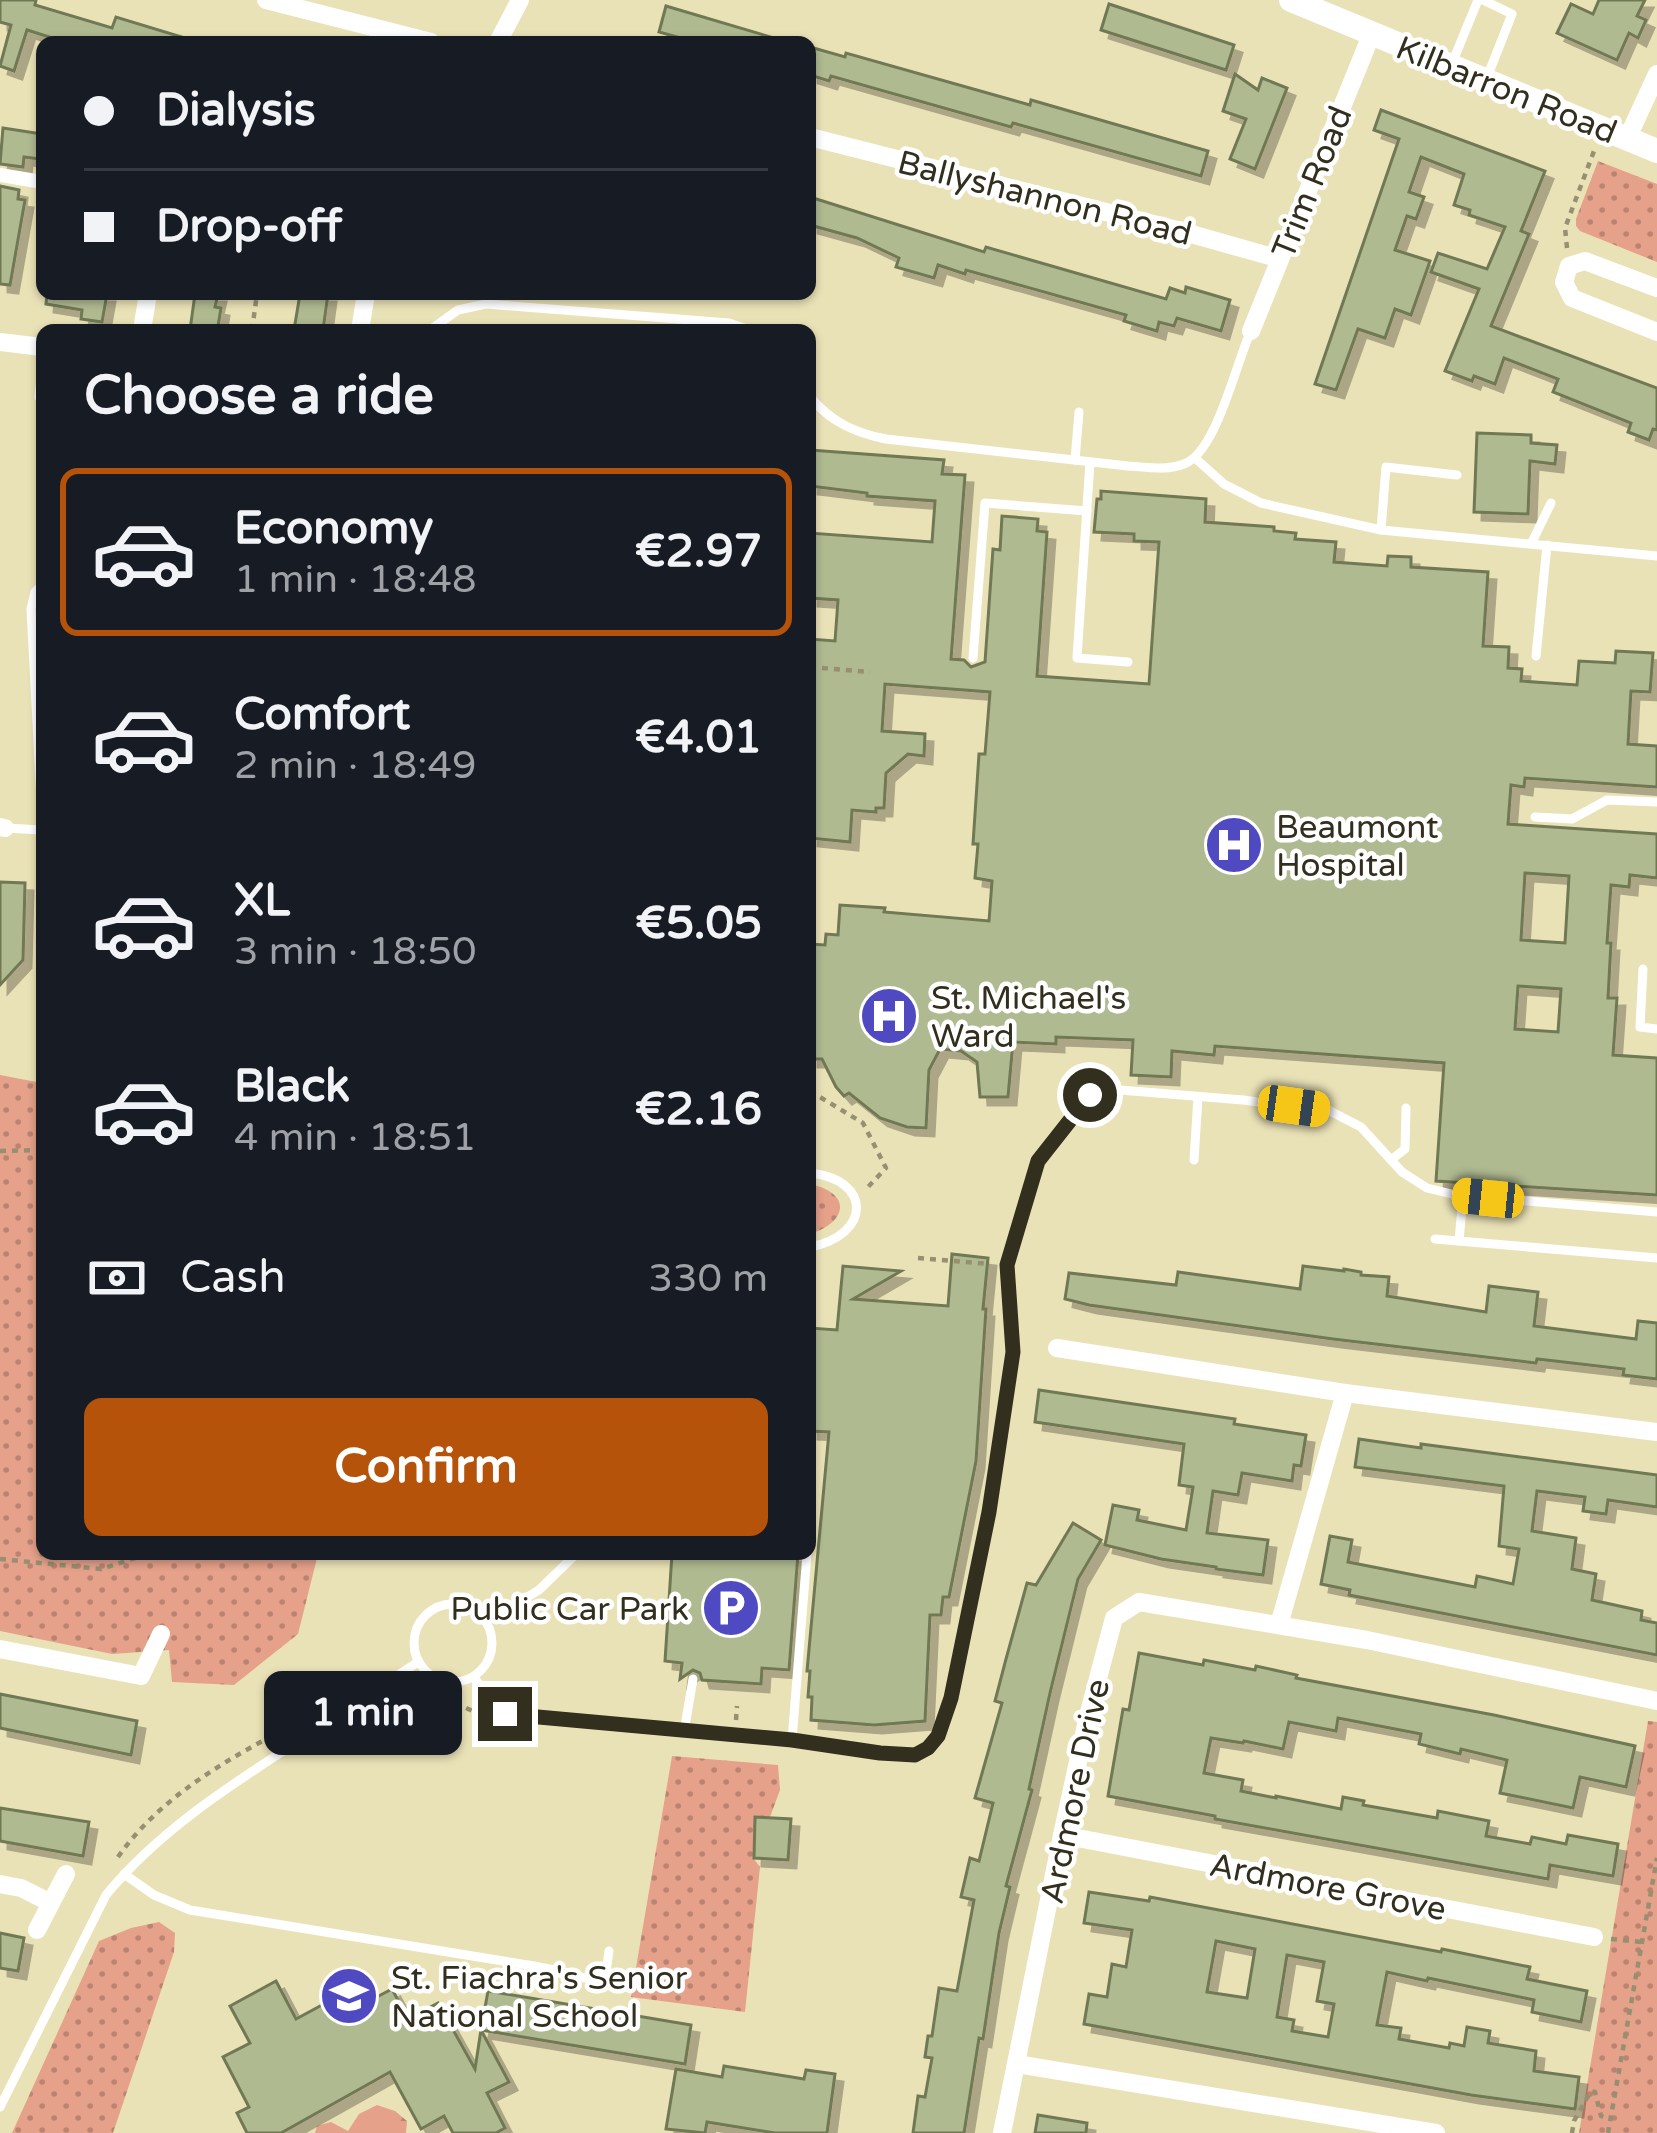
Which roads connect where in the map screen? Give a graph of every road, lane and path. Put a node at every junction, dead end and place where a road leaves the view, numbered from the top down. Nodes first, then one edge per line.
1 (266, 0) edge
2 (520, 0) edge
3 (1291, 0) edge
4 (1481, 0) edge
5 (1372, 33) junction
6 (407, 36) edge
7 (501, 36) edge
8 (1450, 66) junction
9 (1657, 74) edge
10 (1486, 80) junction
11 (1603, 128) junction
12 (816, 139) edge
13 (1627, 139) junction
14 (1657, 151) edge
15 (0, 175) edge
16 (36, 181) edge
17 (1280, 259) junction
18 (1569, 266) junction
19 (1657, 288) edge
20 (438, 324) edge
21 (732, 324) edge
22 (1251, 331) joint
23 (1657, 332) edge
24 (0, 342) edge
25 (36, 346) edge
26 (816, 402) edge
27 (1078, 412) dead end
28 (1195, 458) junction
29 (1075, 460) junction
30 (1090, 462) junction
31 (1457, 475) dead end
32 (1551, 503) dead end
33 (1087, 511) junction
34 (1382, 530) junction
35 (1532, 542) junction
36 (1547, 544) junction
37 (1657, 556) edge
38 (36, 591) edge
39 (1536, 656) dead end
40 (973, 658) dead end
41 (1128, 662) dead end
42 (816, 668) edge
43 (870, 672) dead end
44 (36, 693) edge
45 (1657, 802) edge
46 (1535, 817) dead end
47 (2, 828) edge
48 (36, 830) edge
49 (1643, 969) dead end
50 (1657, 1029) edge
51 (816, 1095) edge
52 (1198, 1097) junction
53 (1406, 1108) dead end
54 (36, 1150) edge
55 (0, 1151) edge
56 (1392, 1159) junction
57 (1195, 1160) dead end
58 (816, 1174) edge
59 (1463, 1196) junction
60 (856, 1200) junction
61 (1657, 1211) edge
62 (1435, 1239) dead end
63 (1459, 1241) junction
64 (816, 1246) edge
65 (918, 1258) dead end
66 (1657, 1258) edge
67 (1007, 1265) junction
68 (1058, 1348) dead end
69 (1345, 1393) junction
70 (1657, 1432) edge
71 (0, 1558) edge
72 (129, 1560) edge
73 (570, 1560) edge
74 (807, 1560) edge
75 (486, 1622) junction
76 (1279, 1625) junction
77 (161, 1634) dead end
78 (0, 1649) edge
79 (418, 1662) junction
80 (473, 1677) junction
81 (693, 1679) dead end
82 (1657, 1701) edge
83 (496, 1704) junction
84 (737, 1706) dead end
85 (736, 1720) dead end
86 (360, 1722) dead end
87 (288, 1726) dead end
88 (684, 1732) junction
89 (792, 1740) junction
90 (298, 1742) junction
91 (1062, 1835) junction
92 (1657, 1858) edge
93 (66, 1874) dead end
94 (124, 1874) junction
95 (0, 1884) edge
96 (51, 1904) junction
97 (38, 1930) dead end
98 (1594, 1937) joint
99 (1642, 1942) junction
100 (609, 1951) dead end
101 (1016, 2064) junction
102 (0, 2107) edge
103 (1611, 2120) junction
104 (1002, 2133) edge
105 (1436, 2133) edge
106 (1572, 2133) edge
107 (1608, 2133) edge

1 - 6 street
2 - 7 street
3 - 5 street, Kilbarron Road
4 - 8 lane
4 - 10 lane
5 - 8 street, Kilbarron Road
5 - 17 street, Trim Road
8 - 10 street, Kilbarron Road
9 - 13 street
10 - 11 street, Kilbarron Road
11 - 13 street, Kilbarron Road
11 - 18 path
12 - 17 street, Ballyshannon Road
13 - 14 street, Kilbarron Road
15 - 16 street
17 - 22 street, Trim Road
18 - 19 street
18 - 23 street
20 - 21 lane
22 - 28 lane
24 - 25 street
26 - 29 lane
27 - 29 lane
28 - 30 lane
28 - 34 lane
29 - 30 lane
30 - 33 lane
31 - 34 lane
32 - 35 lane
33 - 40 lane
33 - 41 lane
34 - 35 lane
35 - 36 lane
36 - 37 lane
36 - 39 lane
38 - 44 lane
42 - 43 path
45 - 46 lane
47 - 48 lane
49 - 50 lane
51 - 60 path
52 - 56 lane
52 - 57 lane
52 - 67 lane
53 - 56 lane
54 - 55 path
56 - 59 lane
58 - 60 lane
59 - 61 lane
59 - 63 lane
60 - 64 lane
62 - 63 lane
63 - 66 lane
65 - 67 path
67 - 89 lane
68 - 69 street
69 - 70 street
69 - 76 street
71 - 72 path
73 - 75 lane
74 - 89 lane
75 - 79 lane
75 - 80 lane
76 - 82 street, Ardmore Drive
76 - 91 street, Ardmore Drive
77 - 78 street
79 - 80 lane
79 - 90 lane
80 - 83 lane
81 - 88 lane
83 - 86 path
83 - 88 lane
84 - 85 path
87 - 90 path
88 - 89 lane
90 - 94 lane
91 - 98 street, Ardmore Grove
91 - 101 street, Ardmore Drive
92 - 99 path
93 - 96 street
94 - 100 lane
94 - 102 lane
95 - 96 street
96 - 97 street
98 - 99 path
99 - 103 path
101 - 104 street, Ardmore Drive
101 - 105 street
103 - 106 path
103 - 107 path

